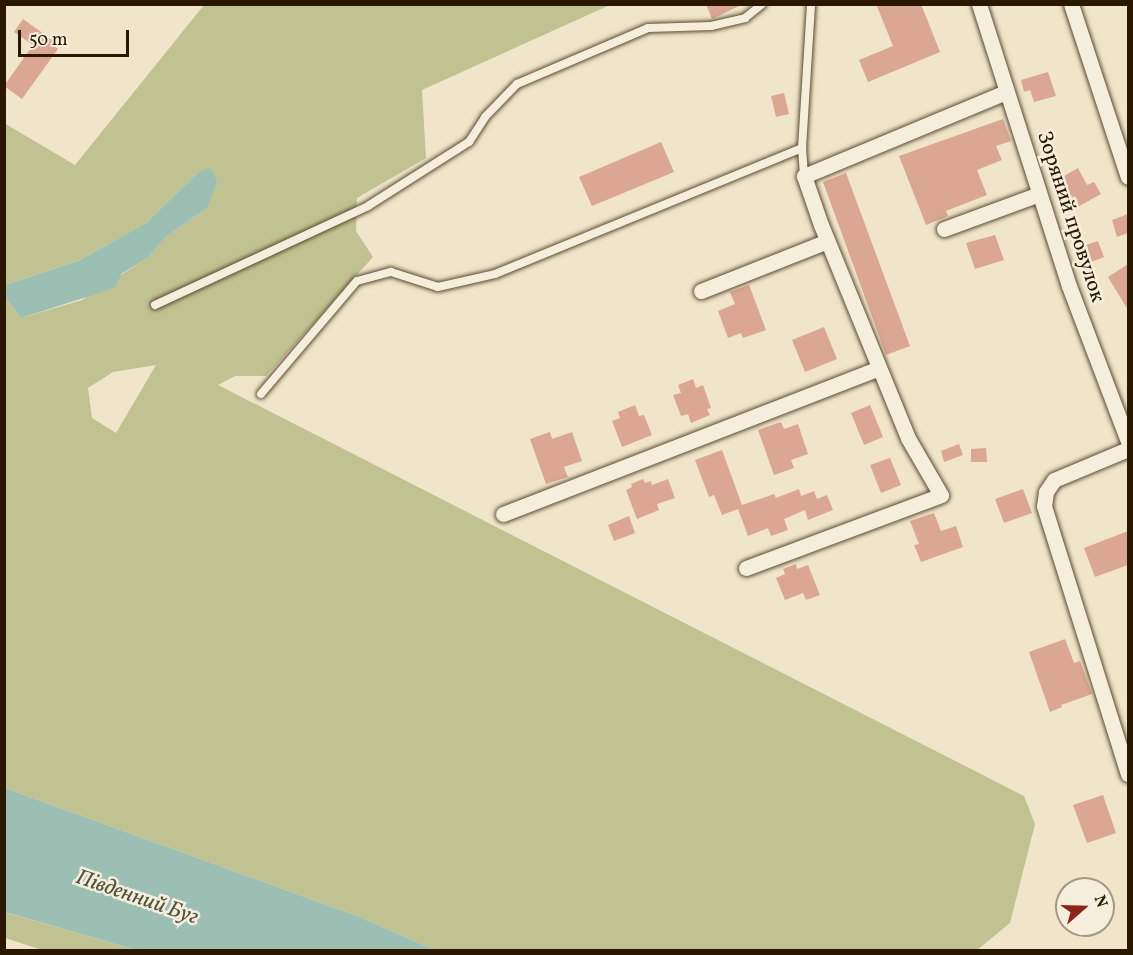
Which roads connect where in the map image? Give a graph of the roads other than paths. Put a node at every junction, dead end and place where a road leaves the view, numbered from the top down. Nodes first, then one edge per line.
1 (762, 4) edge
2 (811, 4) edge
3 (979, 4) edge
4 (1071, 4) edge
5 (1006, 92) junction
6 (802, 148) junction
7 (804, 176) junction
8 (1128, 177) edge
9 (1040, 194) junction
10 (944, 229) dead end
11 (827, 240) junction
12 (700, 291) dead end
13 (155, 305) dead end
14 (879, 368) junction
15 (261, 394) dead end
16 (1128, 441) edge
17 (1128, 449) edge
18 (503, 514) dead end
19 (746, 568) dead end
20 (1128, 774) edge

1 - 13 lane
2 - 6 lane
3 - 5 street, Зоряний провулок
4 - 8 street
5 - 7 street
5 - 9 street, Зоряний провулок
6 - 7 lane
6 - 15 lane
7 - 11 street
9 - 10 street
9 - 16 street, Зоряний провулок
11 - 12 street
11 - 14 street
14 - 18 street
14 - 19 street
17 - 20 street

